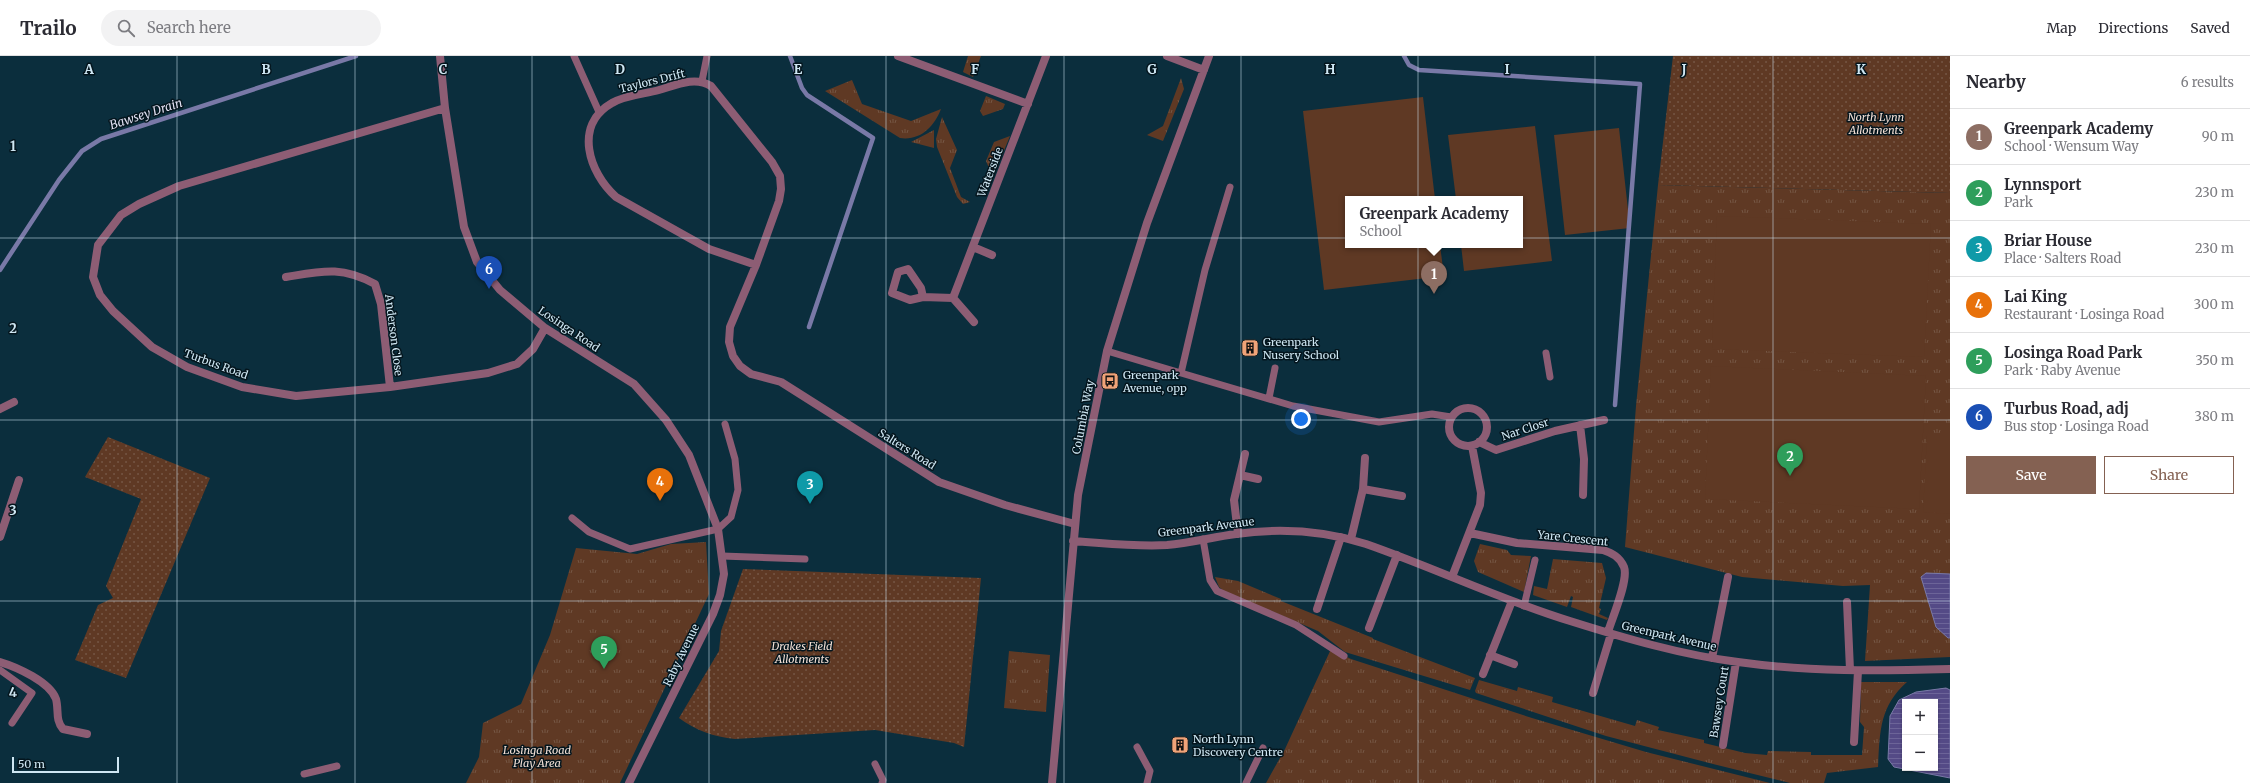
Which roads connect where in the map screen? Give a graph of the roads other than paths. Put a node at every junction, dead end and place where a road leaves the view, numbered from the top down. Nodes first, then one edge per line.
1 (440, 56) edge
2 (574, 56) edge
3 (708, 56) edge
4 (898, 56) edge
5 (1046, 56) edge
6 (1167, 56) edge
7 (1209, 56) edge
8 (1204, 70) junction
9 (702, 81) junction
10 (1028, 104) junction
11 (445, 108) junction
12 (599, 112) junction
13 (1230, 187) dead end
14 (973, 247) junction
15 (992, 255) dead end
16 (756, 265) junction
17 (286, 278) dead end
18 (923, 297) dead end
19 (953, 298) junction
20 (974, 322) dead end
21 (545, 328) junction
22 (1107, 351) junction
23 (1546, 353) dead end
24 (740, 366) joint
25 (1275, 368) dead end
26 (1181, 373) junction
27 (1550, 377) dead end
28 (390, 387) junction
29 (1269, 398) junction
30 (14, 402) dead end
31 (0, 409) edge
32 (1451, 417) junction
33 (1604, 420) dead end
34 (725, 424) dead end
35 (1580, 425) junction
36 (1475, 444) junction
37 (1245, 454) dead end
38 (1365, 458) dead end
39 (1240, 475) junction
40 (1258, 479) dead end
41 (19, 480) dead end
42 (1363, 489) junction
43 (1583, 495) dead end
44 (1402, 496) dead end
45 (572, 518) dead end
46 (1075, 524) junction
47 (718, 529) junction
48 (1470, 533) junction
49 (1238, 534) junction
50 (0, 537) edge
51 (1341, 537) junction
52 (1203, 539) junction
53 (1351, 539) junction
54 (1073, 541) junction
55 (1397, 555) junction
56 (722, 556) junction
57 (805, 559) dead end
58 (1535, 560) dead end
59 (1452, 576) junction
60 (1728, 577) dead end
61 (1512, 601) junction
62 (1847, 602) dead end
63 (1524, 606) junction
64 (1317, 609) dead end
65 (1369, 628) dead end
66 (1610, 633) junction
67 (1490, 655) junction
68 (1344, 656) dead end
69 (1712, 658) junction
70 (0, 662) edge
71 (1736, 662) junction
72 (1514, 664) dead end
73 (1950, 669) edge
74 (0, 670) edge
75 (1854, 671) junction
76 (1483, 674) dead end
77 (1593, 693) dead end
78 (12, 723) dead end
79 (87, 734) dead end
80 (1854, 742) dead end
81 (1723, 745) dead end
82 (1137, 747) dead end
83 (1263, 748) dead end
84 (875, 764) dead end
85 (337, 766) dead end
86 (304, 774) dead end
87 (629, 783) edge
88 (882, 783) edge
89 (1052, 783) edge
90 (1147, 783) edge
91 (1246, 783) edge

1 - 11 street, Losinga Road
2 - 12 lane
3 - 9 lane
4 - 10 street
5 - 10 street, Waterside
6 - 8 street
7 - 8 street, Columbia Way
8 - 22 street, Columbia Way
9 - 12 street, Taylors Drift
9 - 16 street, Taylors Drift
10 - 14 street, Waterside
11 - 21 street, Losinga Road
11 - 28 street, Turbus Road
12 - 16 street, Taylors Drift
13 - 26 lane
14 - 15 street
14 - 19 street, Waterside
16 - 24 street, Taylors Drift
17 - 28 street, Anderson Close
18 - 19 street
19 - 20 street
21 - 28 street, Turbus Road
21 - 47 street, Losinga Road
22 - 26 lane
22 - 46 street, Columbia Way
23 - 27 lane
24 - 46 street, Salters Road
25 - 29 lane
26 - 29 lane
29 - 32 lane
30 - 31 street
32 - 36 street
32 - 36 street
33 - 35 street, Nar Closr
34 - 47 lane
35 - 36 street, Nar Closr
35 - 43 street
36 - 48 street
37 - 39 street
38 - 42 street
39 - 40 street
39 - 49 street
41 - 50 street
42 - 44 street
42 - 53 street
45 - 47 lane
46 - 54 street, Columbia Way
47 - 56 street, Raby Avenue
48 - 59 street
48 - 66 street, Yare Crescent
49 - 51 street, Greenpark Avenue
49 - 52 street, Greenpark Avenue
51 - 53 street, Greenpark Avenue
51 - 64 street
52 - 54 street, Greenpark Avenue
52 - 68 lane
53 - 55 street, Greenpark Avenue
54 - 89 street, Columbia Way
55 - 59 street, Greenpark Avenue
55 - 65 street
56 - 57 lane
56 - 87 street, Raby Avenue
58 - 63 lane
59 - 61 street, Greenpark Avenue
60 - 69 street
61 - 63 street, Greenpark Avenue
61 - 67 street
62 - 75 street
63 - 66 street, Greenpark Avenue
66 - 69 street, Greenpark Avenue
66 - 77 street
67 - 72 street
67 - 76 street
69 - 71 street, Greenpark Avenue
70 - 79 street
71 - 75 street, Greenpark Avenue
71 - 81 street, Bawsey Court
73 - 75 street, Greenpark Avenue
74 - 78 lane
75 - 80 street
82 - 90 lane
83 - 91 lane
84 - 88 lane
85 - 86 lane

